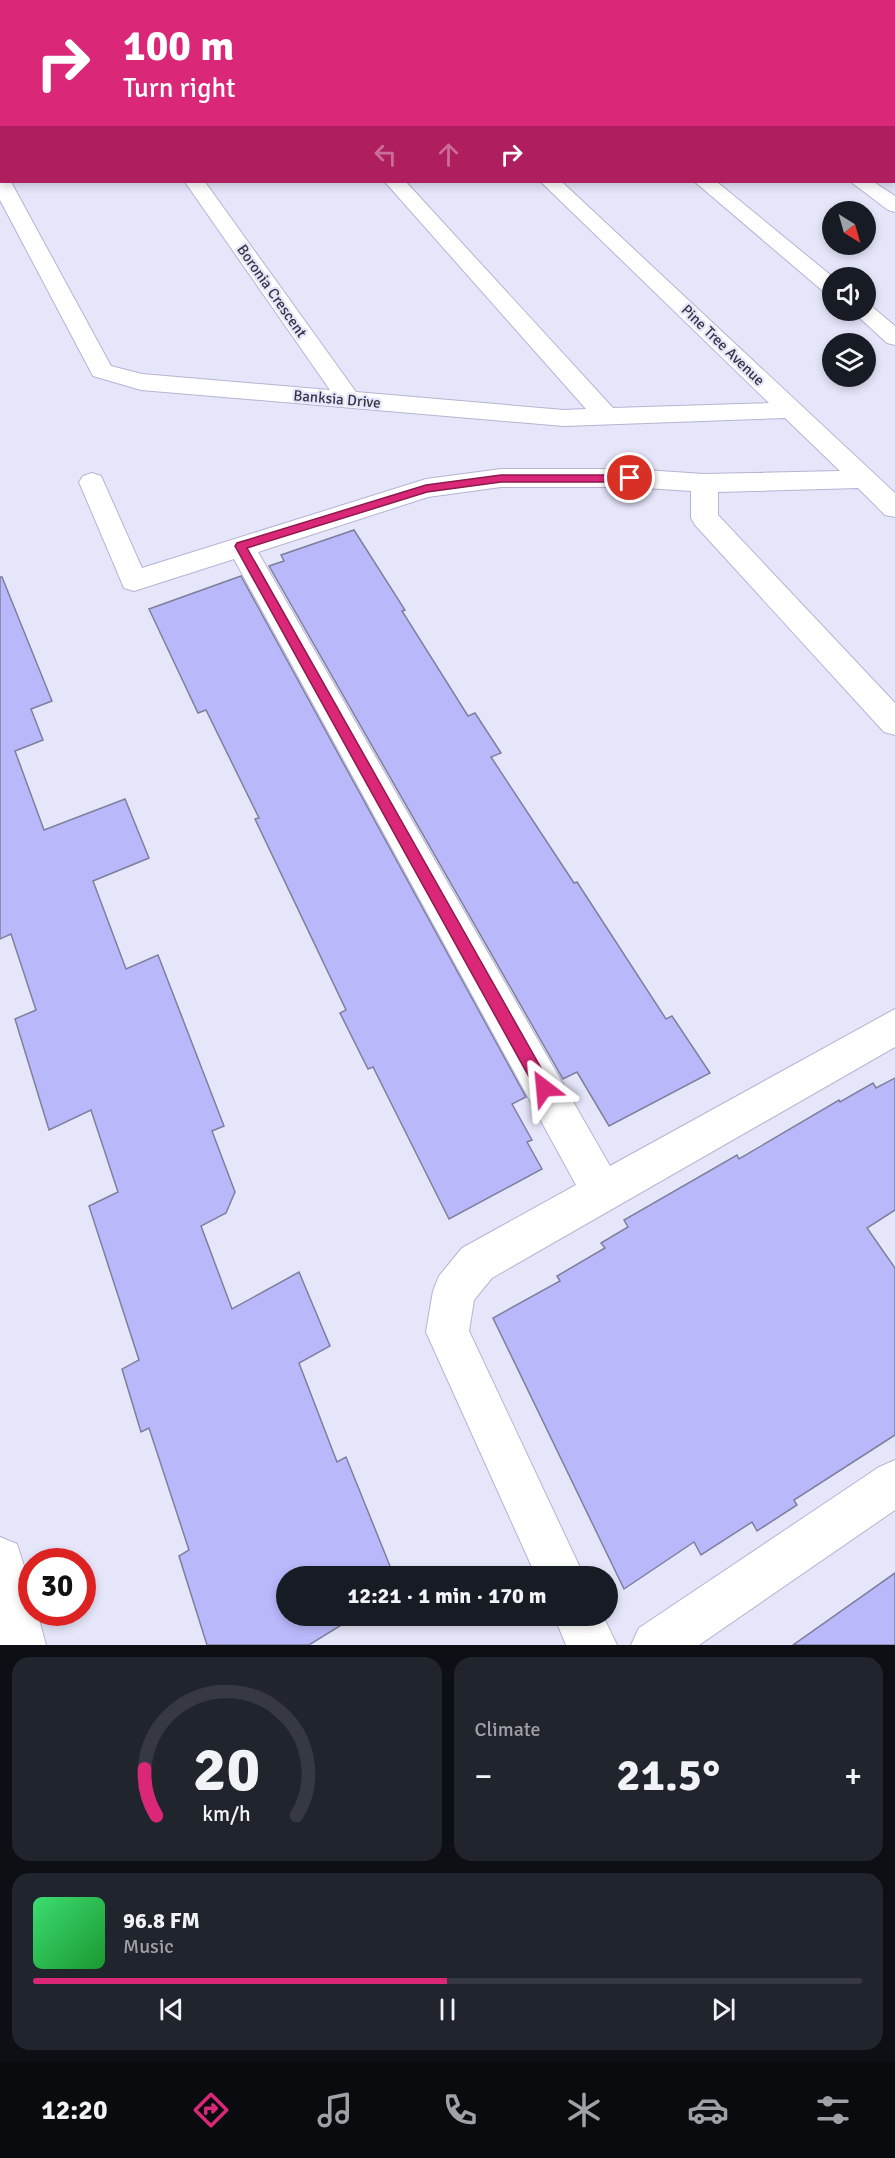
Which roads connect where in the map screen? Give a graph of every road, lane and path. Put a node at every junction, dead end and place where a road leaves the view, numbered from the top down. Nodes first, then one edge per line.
1 (2, 183) edge
2 (196, 183) edge
3 (396, 183) edge
4 (552, 183) edge
5 (706, 183) edge
6 (862, 183) edge
7 (895, 206) edge
8 (822, 278) edge
9 (875, 321) edge
10 (895, 338) edge
11 (349, 400) junction
12 (790, 410) junction
13 (605, 415) junction
14 (864, 479) junction
15 (92, 482) dead end
16 (704, 483) junction
17 (895, 508) edge
18 (241, 546) junction
19 (895, 723) edge
20 (895, 1027) edge
21 (602, 1192) junction
22 (895, 1483) edge
23 (0, 1560) edge
24 (555, 1566) edge
25 (583, 1626) edge
26 (21, 1645) edge
27 (592, 1645) edge
28 (656, 1645) edge

1 - 11 street, Banksia Drive
2 - 11 street, Boronia Crescent
3 - 13 street
4 - 12 street, Pine Tree Avenue
5 - 8 street
6 - 7 street
9 - 10 street
11 - 13 street, Banksia Drive
12 - 13 street, Banksia Drive
12 - 14 street, Pine Tree Avenue
14 - 16 street
14 - 17 street, Pine Tree Avenue
15 - 18 street
16 - 18 street
16 - 19 street
18 - 21 street
20 - 21 street
21 - 24 street
22 - 28 street
23 - 26 street
25 - 27 street

